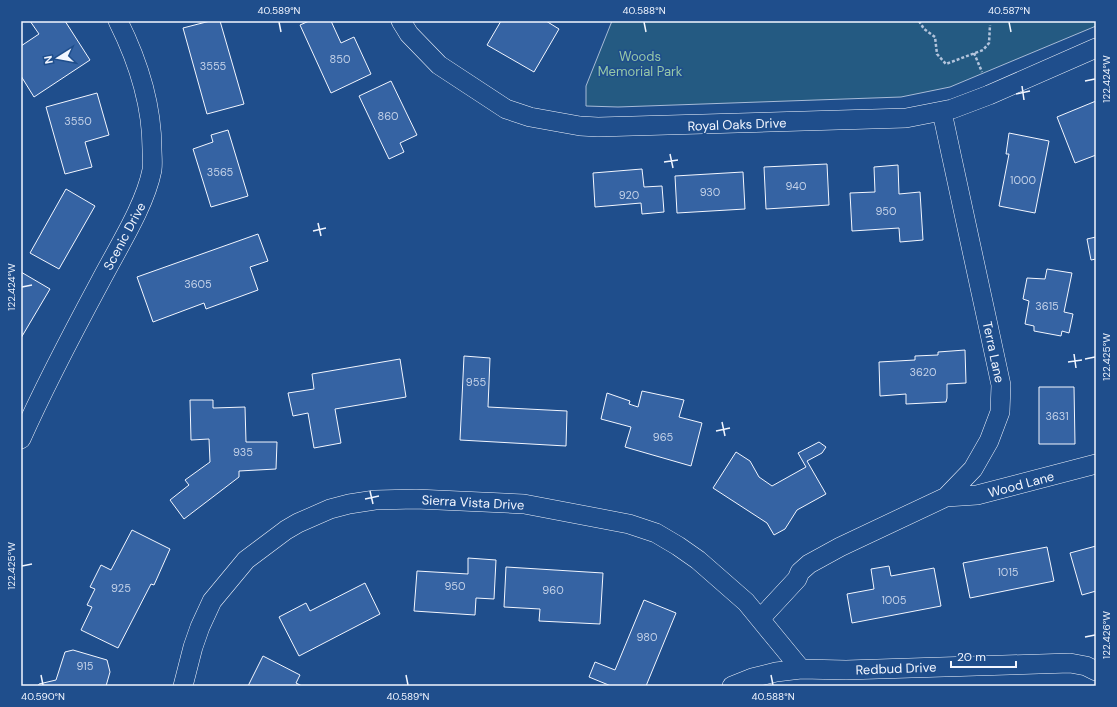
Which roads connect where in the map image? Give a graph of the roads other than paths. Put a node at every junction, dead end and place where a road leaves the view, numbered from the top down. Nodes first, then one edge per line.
1 (118, 21) edge
2 (401, 21) edge
3 (1096, 48) edge
4 (942, 112) junction
5 (21, 439) edge
6 (1096, 464) edge
7 (946, 497) junction
8 (760, 619) junction
9 (1093, 666) edge
10 (801, 669) junction
11 (183, 686) edge
12 (732, 686) edge

1 - 5 street, Scenic Drive
2 - 4 street, Royal Oaks Drive
3 - 4 street, Royal Oaks Drive
4 - 7 street, Terra Lane
6 - 7 street, Wood Lane
7 - 8 street, Terra Lane
8 - 10 street, Sierra Vista Drive
8 - 11 street, Sierra Vista Drive
9 - 10 street, Redbud Drive
10 - 12 street, Redbud Drive

